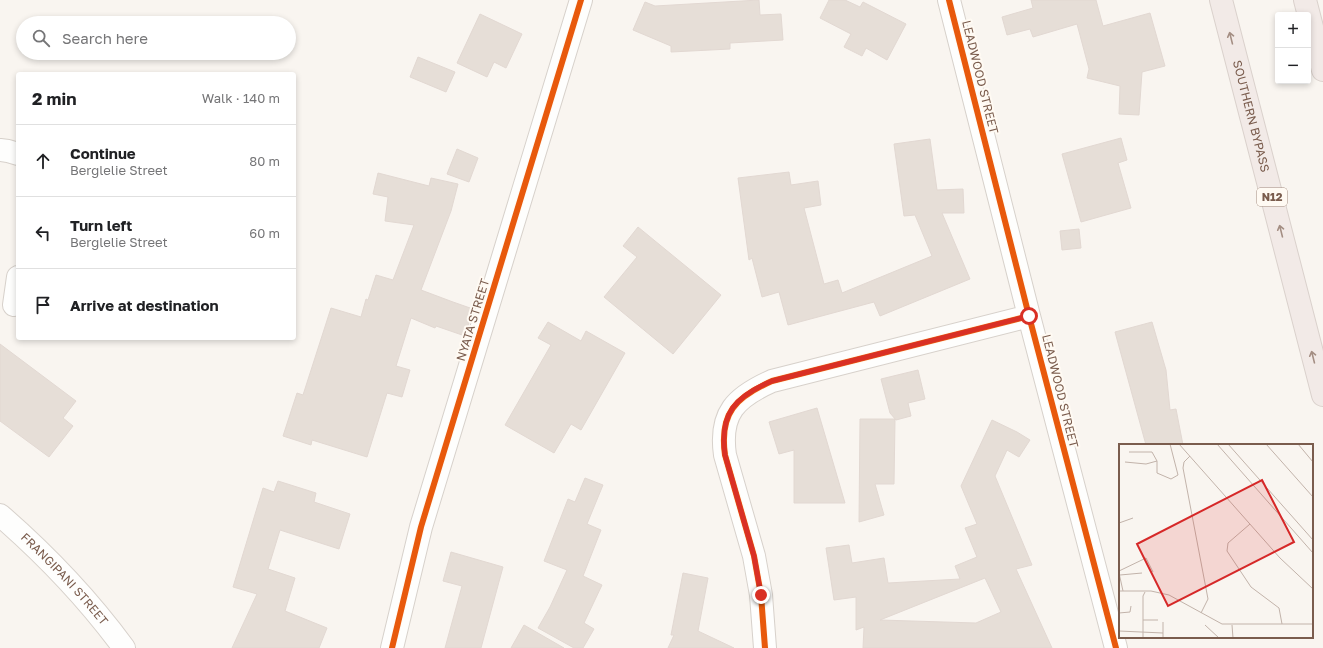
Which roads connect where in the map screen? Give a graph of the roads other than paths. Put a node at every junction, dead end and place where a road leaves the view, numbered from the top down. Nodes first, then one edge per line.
1 (581, 0) edge
2 (949, 0) edge
3 (1221, 0) edge
4 (1305, 0) edge
5 (1323, 70) edge
6 (0, 150) edge
7 (16, 153) edge
8 (16, 290) edge
9 (14, 304) dead end
10 (1029, 316) junction
11 (1323, 395) edge
12 (0, 515) edge
13 (124, 648) edge
14 (392, 648) edge
15 (764, 648) edge
16 (1116, 648) edge

1 - 14 street, NYATA STREET
2 - 10 street, LEADWOOD STREET
11 -> 3 highway, SOUTHERN BYPASS / N12
4 - 5 highway
6 - 7 street
8 - 9 street
10 - 15 street
10 - 16 street, LEADWOOD STREET
12 - 13 street, FRANGIPANI STREET

